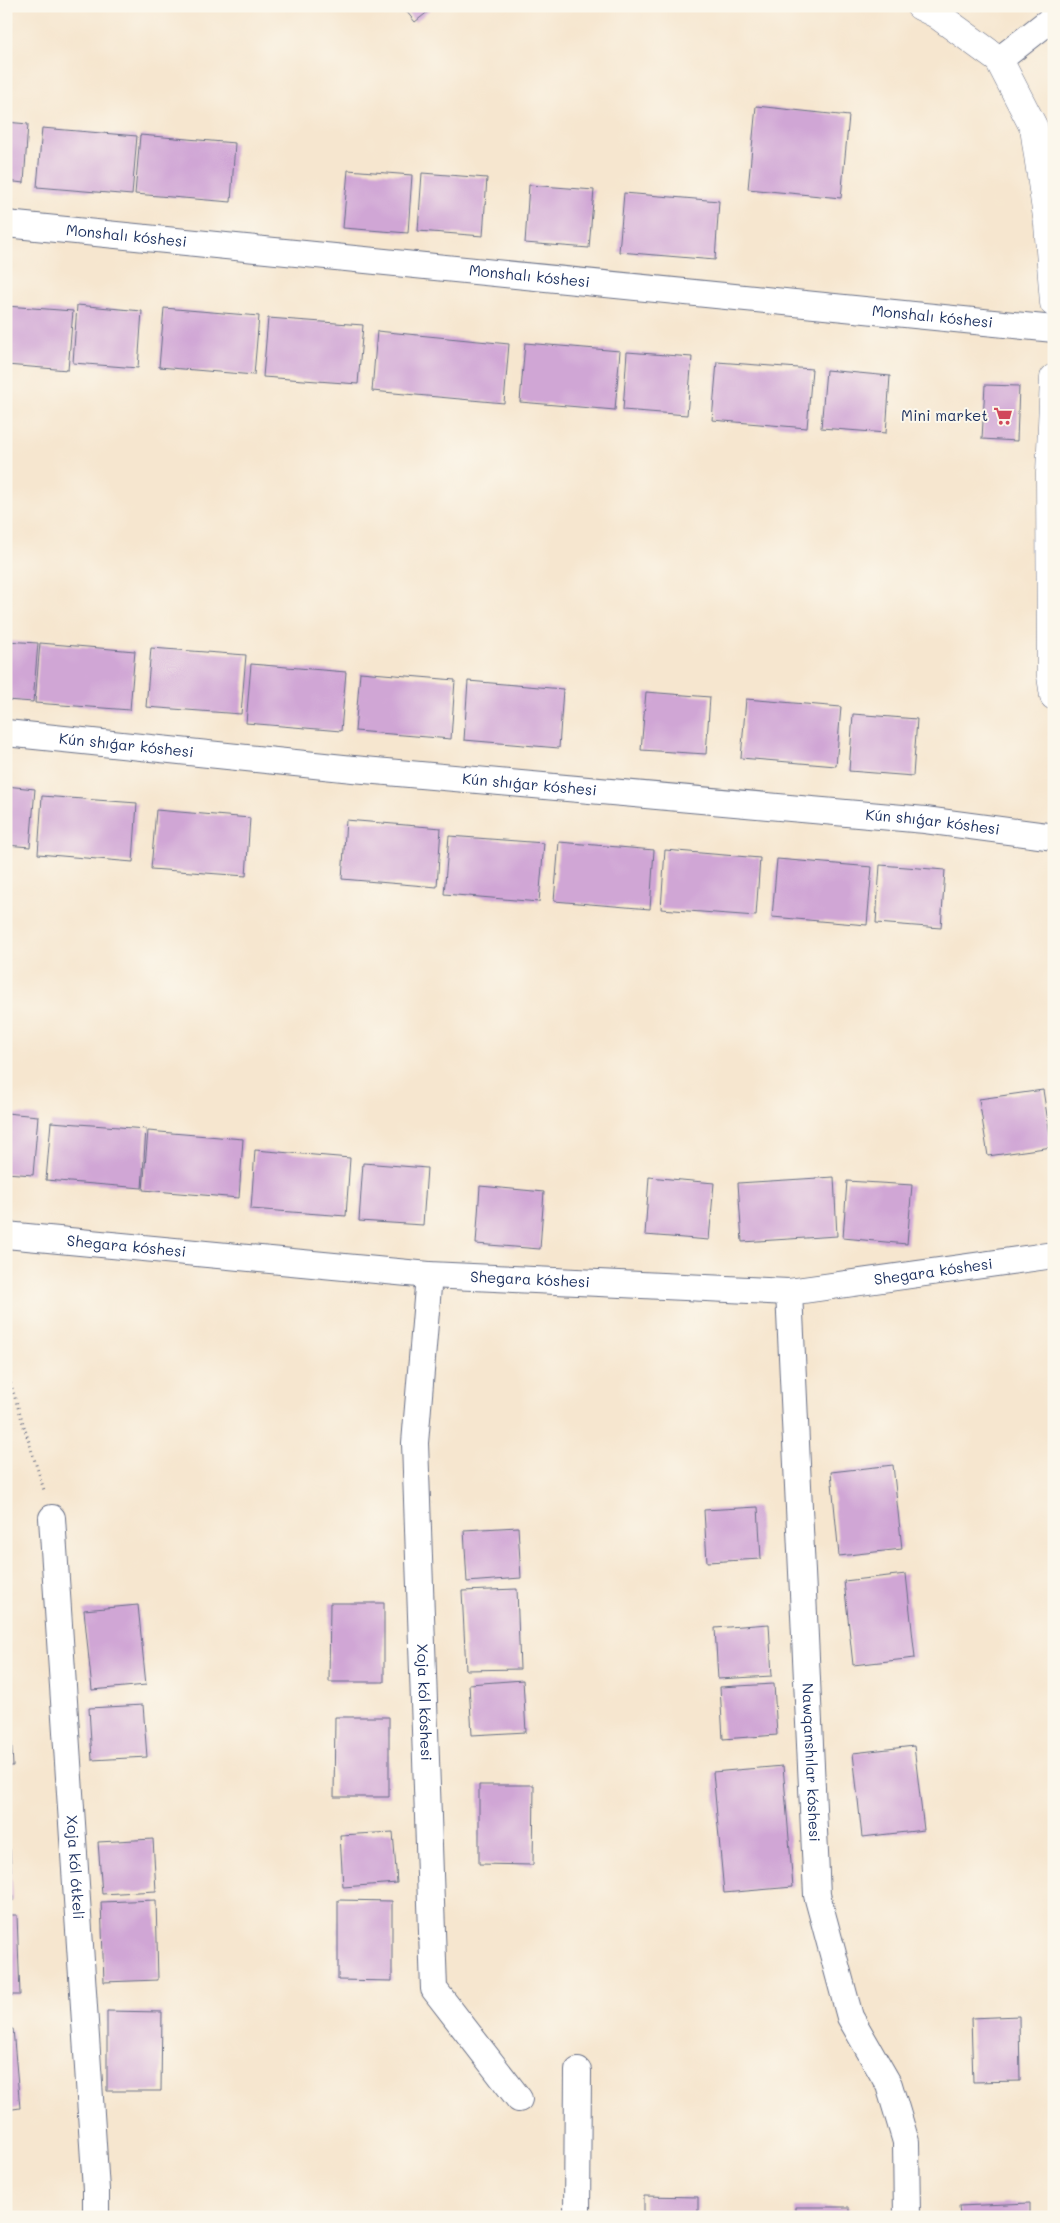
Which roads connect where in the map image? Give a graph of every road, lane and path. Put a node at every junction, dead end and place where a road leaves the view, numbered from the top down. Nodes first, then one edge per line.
1 (920, 6) edge
2 (1054, 17) edge
3 (999, 60) junction
4 (6, 224) edge
5 (1054, 302) edge
6 (1054, 329) edge
7 (1054, 378) edge
8 (1052, 471) edge
9 (1054, 696) edge
10 (6, 733) edge
11 (1054, 837) edge
12 (7, 1235) edge
13 (1054, 1255) edge
14 (429, 1275) junction
15 (789, 1292) junction
16 (6, 1311) edge
17 (6, 1369) edge
18 (52, 1518) joint
19 (578, 2071) dead end
20 (519, 2100) dead end
21 (96, 2217) edge
22 (577, 2217) edge
23 (907, 2217) edge

1 - 3 street
2 - 3 street
3 - 5 street
4 - 6 street, Monshalı kóshesi
7 - 8 street
8 - 9 street
10 - 11 street, Kún shıǵar kóshesi
12 - 14 street, Shegara kóshesi
12 - 16 path
13 - 15 street, Shegara kóshesi
14 - 15 street, Shegara kóshesi
14 - 20 street, Xoja kól kóshesi
15 - 23 street, Nawqanshılar kóshesi
17 - 18 path
18 - 21 street, Xoja kól ótkeli
19 - 22 street

